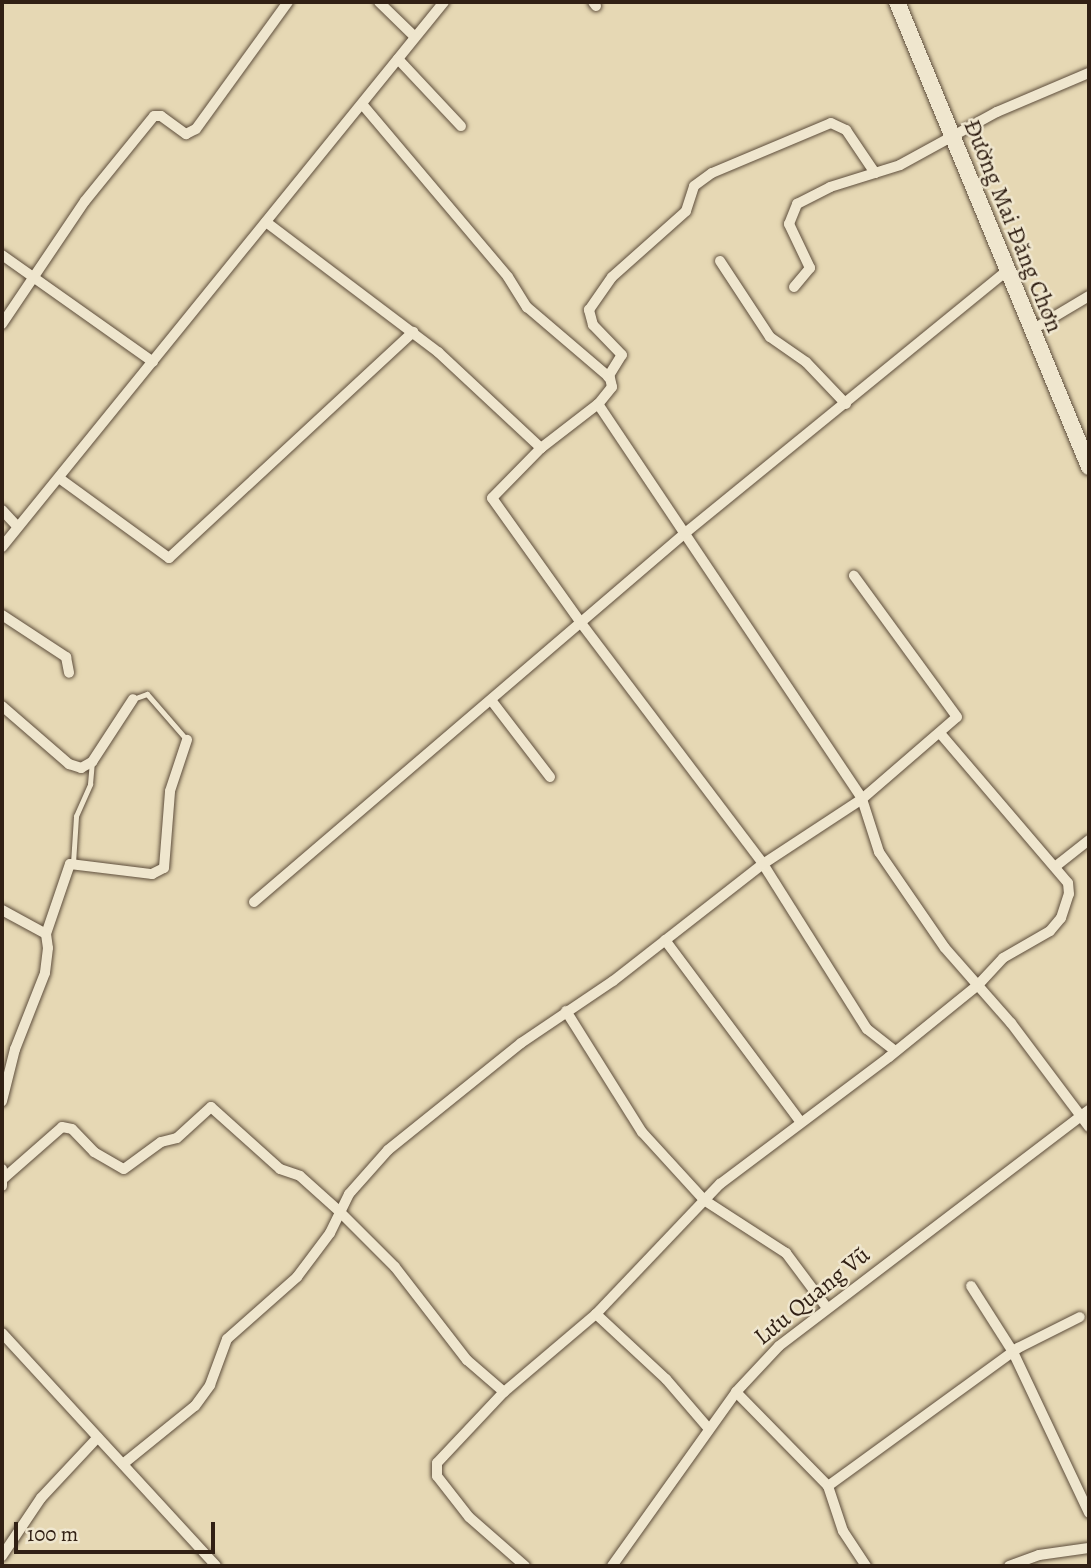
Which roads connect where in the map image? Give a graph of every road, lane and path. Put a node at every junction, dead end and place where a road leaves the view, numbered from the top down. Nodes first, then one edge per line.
1 (288, 2) edge
2 (379, 2) edge
3 (444, 2) edge
4 (897, 2) edge
5 (415, 37) junction
6 (398, 59) junction
7 (1089, 73) edge
8 (362, 104) junction
9 (461, 125) dead end
10 (952, 137) junction
11 (875, 173) junction
12 (266, 222) junction
13 (2, 255) edge
14 (720, 261) dead end
15 (1007, 271) junction
16 (33, 277) junction
17 (794, 287) dead end
18 (1089, 296) edge
19 (2, 324) edge
20 (1032, 330) junction
21 (413, 332) junction
22 (153, 362) junction
23 (608, 377) junction
24 (598, 404) junction
25 (846, 404) junction
26 (541, 448) junction
27 (1087, 458) edge
28 (59, 478) junction
29 (2, 510) edge
30 (18, 527) junction
31 (684, 534) junction
32 (2, 547) edge
33 (854, 576) dead end
34 (2, 615) edge
35 (580, 624) junction
36 (69, 673) dead end
37 (133, 699) joint
38 (491, 700) junction
39 (2, 706) edge
40 (940, 733) junction
41 (187, 740) joint
42 (92, 762) junction
43 (550, 777) dead end
44 (862, 799) junction
45 (1089, 840) edge
46 (73, 863) junction
47 (763, 864) junction
48 (1056, 866) junction
49 (254, 902) dead end
50 (2, 910) edge
51 (47, 934) junction
52 (665, 940) junction
53 (978, 985) junction
54 (566, 1011) junction
55 (895, 1051) junction
56 (2, 1101) edge
57 (1085, 1113) edge
58 (800, 1121) junction
59 (1089, 1127) edge
60 (2, 1178) edge
61 (704, 1200) junction
62 (339, 1211) junction
63 (971, 1286) dead end
64 (827, 1308) junction
65 (596, 1314) junction
66 (1080, 1317) dead end
67 (2, 1333) edge
68 (1013, 1352) junction
69 (504, 1392) junction
70 (736, 1392) junction
71 (709, 1429) junction
72 (98, 1437) junction
73 (123, 1464) junction
74 (828, 1486) junction
75 (1089, 1513) edge
76 (1089, 1548) edge
77 (2, 1556) edge
78 (216, 1566) edge
79 (524, 1566) edge
80 (612, 1566) edge
81 (866, 1566) edge
82 (1009, 1566) edge

1 - 16 street
2 - 5 street
3 - 5 street
4 - 10 main road, Đường Mai Đăng Chơn
5 - 6 street
6 - 8 street
6 - 9 street
7 - 10 street
8 - 12 street
8 - 23 street
10 - 11 street
10 - 15 main road, Đường Mai Đăng Chơn
11 - 17 street
11 - 23 street
12 - 21 street
12 - 22 street
13 - 16 street
14 - 25 street
15 - 20 main road, Đường Mai Đăng Chơn
15 - 25 street
16 - 19 street
16 - 22 street
18 - 20 street
20 - 27 main road, Đường Mai Đăng Chơn
21 - 26 street
21 - 28 street
22 - 28 street
23 - 24 street
24 - 26 street
24 - 31 street
25 - 31 street
26 - 35 street
28 - 30 street
29 - 30 street
30 - 32 street
31 - 35 street
31 - 44 street
33 - 40 street
34 - 36 street
35 - 38 street
35 - 47 street
37 - 41 lane
37 - 42 street
38 - 43 street
38 - 49 street
39 - 42 street
40 - 44 street
40 - 48 street
41 - 46 street
42 - 46 lane
44 - 47 street
44 - 53 street
45 - 48 street
46 - 51 street
47 - 52 street
47 - 55 street
48 - 53 street
50 - 51 street
51 - 56 street
52 - 54 street
52 - 58 street
53 - 55 street
53 - 57 street
54 - 61 street
54 - 62 street
55 - 58 street
57 - 59 street
57 - 64 street, Lưu Quang Vũ
58 - 61 street
60 - 62 street
61 - 64 street
61 - 65 street
62 - 69 street
62 - 73 street
63 - 68 street
64 - 70 street, Lưu Quang Vũ
65 - 69 street
65 - 71 street
66 - 68 street
67 - 72 street
68 - 74 street
68 - 75 street
69 - 79 street
70 - 71 street, Lưu Quang Vũ
70 - 74 street
71 - 80 street, Lưu Quang Vũ
72 - 73 street
72 - 77 street
73 - 78 street
74 - 81 street
76 - 82 street

